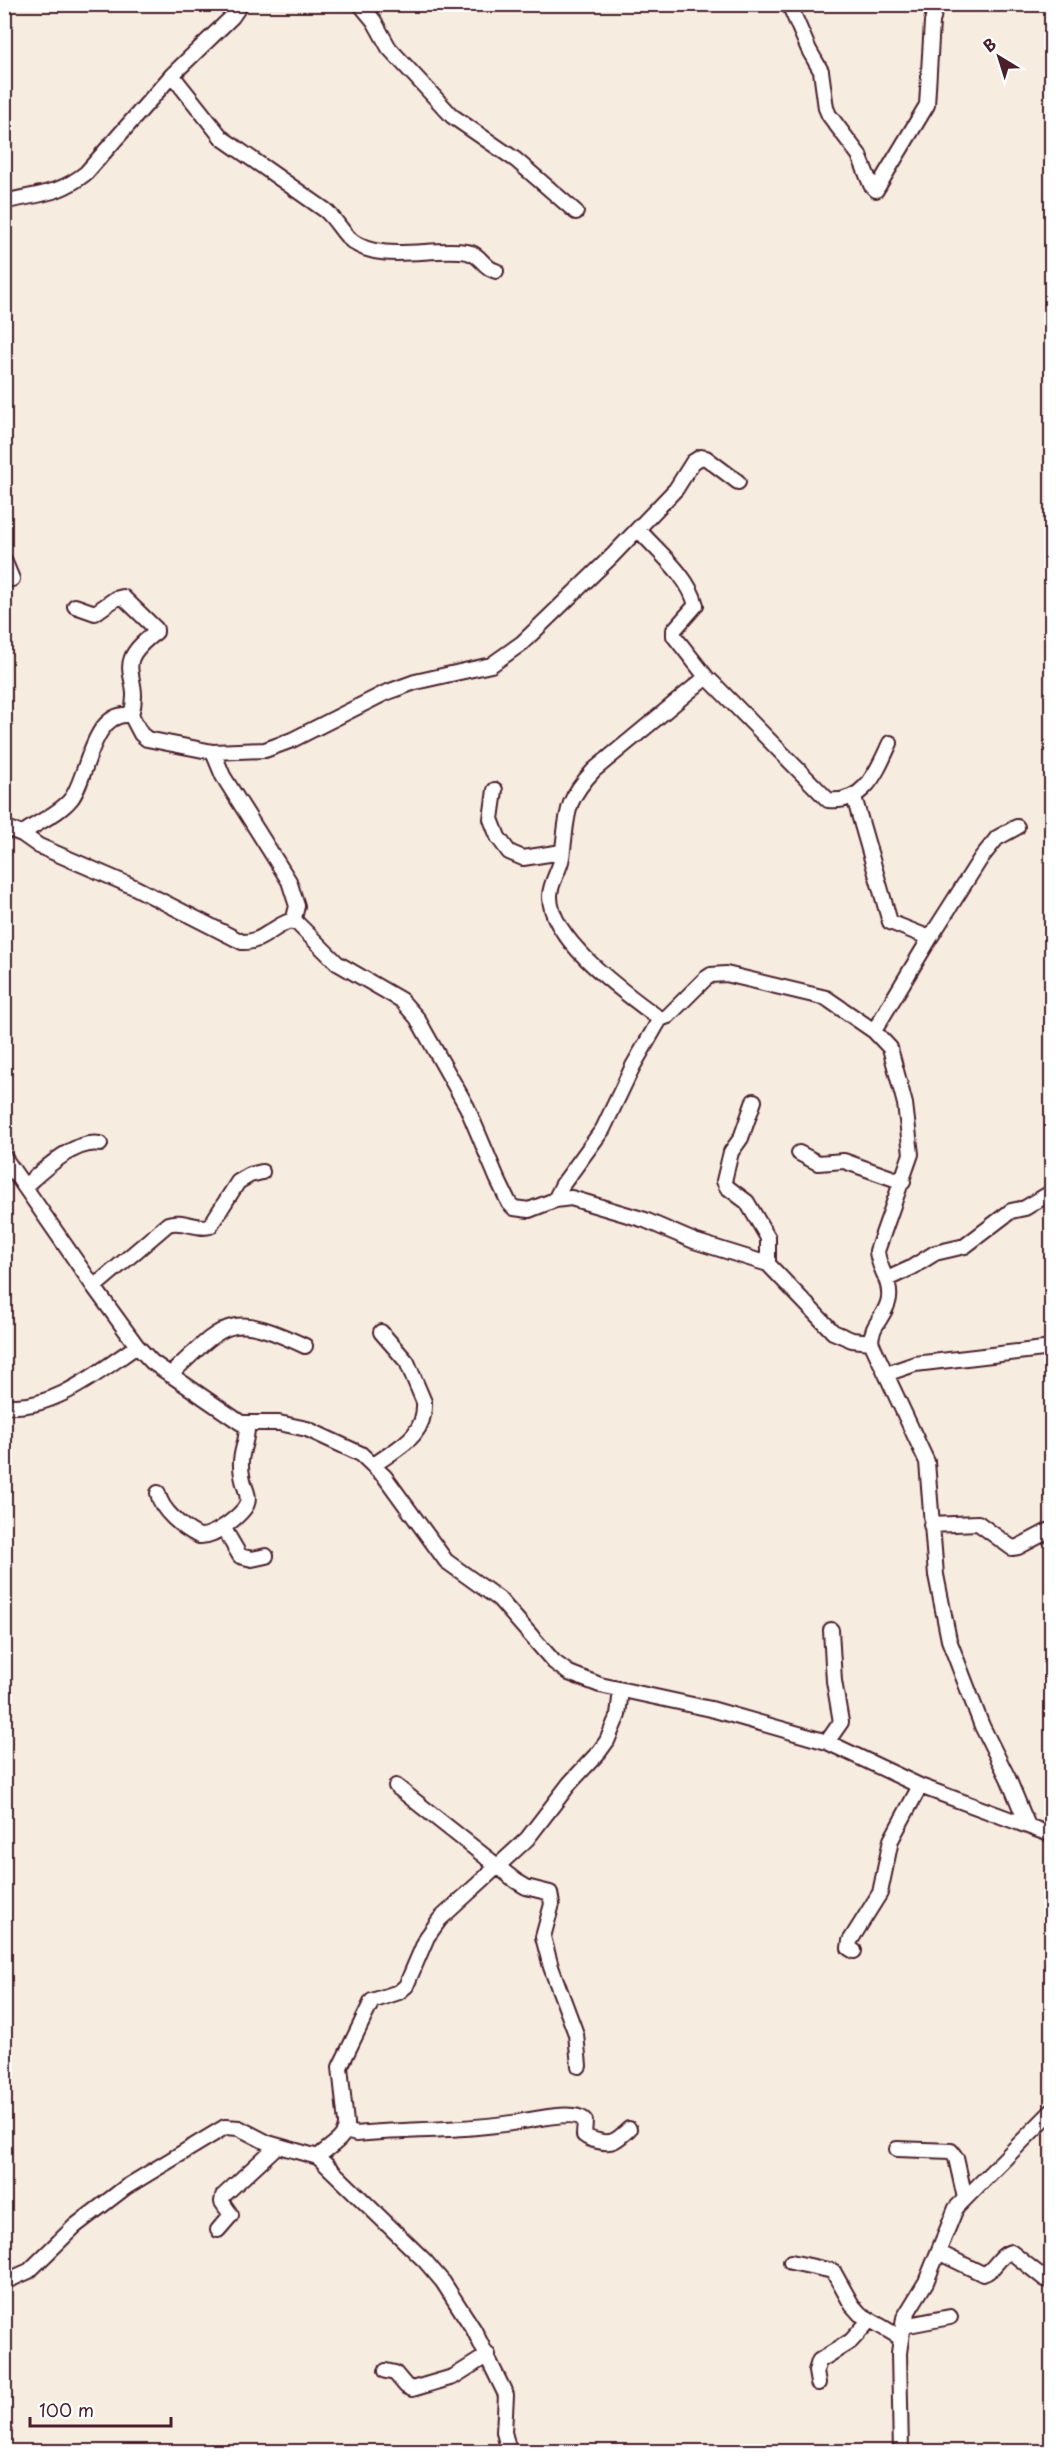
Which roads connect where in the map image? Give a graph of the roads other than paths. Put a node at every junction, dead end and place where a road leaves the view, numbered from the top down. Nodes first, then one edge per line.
1 (241, 4) edge
2 (360, 4) edge
3 (789, 4) edge
4 (936, 4) edge
5 (172, 75) junction
6 (4, 202) edge
7 (576, 212) dead end
8 (496, 271) dead end
9 (738, 482) dead end
10 (638, 529) junction
11 (4, 560) edge
12 (12, 579) dead end
13 (75, 606) dead end
14 (707, 678) junction
15 (131, 715) junction
16 (890, 743) dead end
17 (213, 752) junction
18 (495, 790) dead end
19 (854, 797) junction
20 (4, 826) edge
21 (1017, 827) dead end
22 (22, 834) junction
23 (562, 852) junction
24 (293, 922) junction
25 (930, 938) junction
26 (660, 1019) junction
27 (874, 1031) junction
28 (754, 1101) dead end
29 (100, 1144) dead end
30 (799, 1153) dead end
31 (4, 1157) edge
32 (262, 1172) dead end
33 (903, 1182) junction
34 (25, 1186) junction
35 (1052, 1192) edge
36 (555, 1200) junction
37 (768, 1264) junction
38 (887, 1278) junction
39 (94, 1287) junction
40 (381, 1332) dead end
41 (871, 1342) junction
42 (137, 1346) junction
43 (305, 1346) dead end
44 (1052, 1348) edge
45 (886, 1374) junction
46 (170, 1375) junction
47 (4, 1405) edge
48 (247, 1424) junction
49 (374, 1465) junction
50 (158, 1493) dead end
51 (931, 1525) junction
52 (223, 1527) junction
53 (1052, 1529) edge
54 (267, 1556) dead end
55 (831, 1630) dead end
56 (621, 1690) junction
57 (827, 1742) junction
58 (396, 1786) dead end
59 (920, 1786) junction
60 (1028, 1826) junction
61 (1052, 1835) edge
62 (496, 1867) junction
63 (854, 1951) dead end
64 (579, 2066) dead end
65 (1052, 2111) edge
66 (629, 2129) dead end
67 (346, 2131) junction
68 (277, 2146) junction
69 (897, 2149) dead end
70 (318, 2157) junction
71 (965, 2198) junction
72 (218, 2230) dead end
73 (938, 2252) junction
74 (791, 2262) dead end
75 (1052, 2280) edge
76 (4, 2282) edge
77 (950, 2317) dead end
78 (869, 2321) junction
79 (902, 2332) junction
80 (488, 2355) junction
81 (386, 2370) dead end
82 (818, 2383) dead end
83 (509, 2451) edge
84 (901, 2451) edge

1 - 5 street
2 - 7 street
3 - 4 street
5 - 6 street
5 - 8 street
9 - 10 street
10 - 14 street
10 - 17 street
11 - 12 street
13 - 15 street
14 - 19 street
14 - 23 street
15 - 17 street
15 - 22 street
16 - 19 street
17 - 24 street
18 - 23 street
19 - 25 street
20 - 22 street
21 - 25 street
22 - 24 street
23 - 26 street
24 - 36 street
25 - 27 street
26 - 27 street
26 - 36 street
27 - 33 street
28 - 37 street
29 - 34 street
30 - 33 street
31 - 34 street
32 - 39 street
33 - 38 street
34 - 39 street
35 - 38 street
36 - 37 street
37 - 41 street
38 - 41 street
39 - 42 street
40 - 49 street
41 - 45 street
42 - 46 street
42 - 47 street
43 - 46 street
44 - 45 street
45 - 51 street
46 - 48 street
48 - 49 street
48 - 52 street
49 - 56 street
50 - 52 street
51 - 53 street
51 - 60 street
52 - 54 street
55 - 57 street
56 - 57 street
56 - 62 street
57 - 59 street
58 - 62 street
59 - 60 street
59 - 63 street
60 - 61 street
62 - 64 street
62 - 67 street
65 - 71 street
66 - 67 street
67 - 70 street
68 - 70 street
68 - 72 street
68 - 76 street
69 - 71 street
70 - 80 street
71 - 73 street
73 - 75 street
73 - 79 street
74 - 78 street
77 - 79 street
78 - 79 street
78 - 82 street
79 - 84 street
80 - 81 street
80 - 83 street

